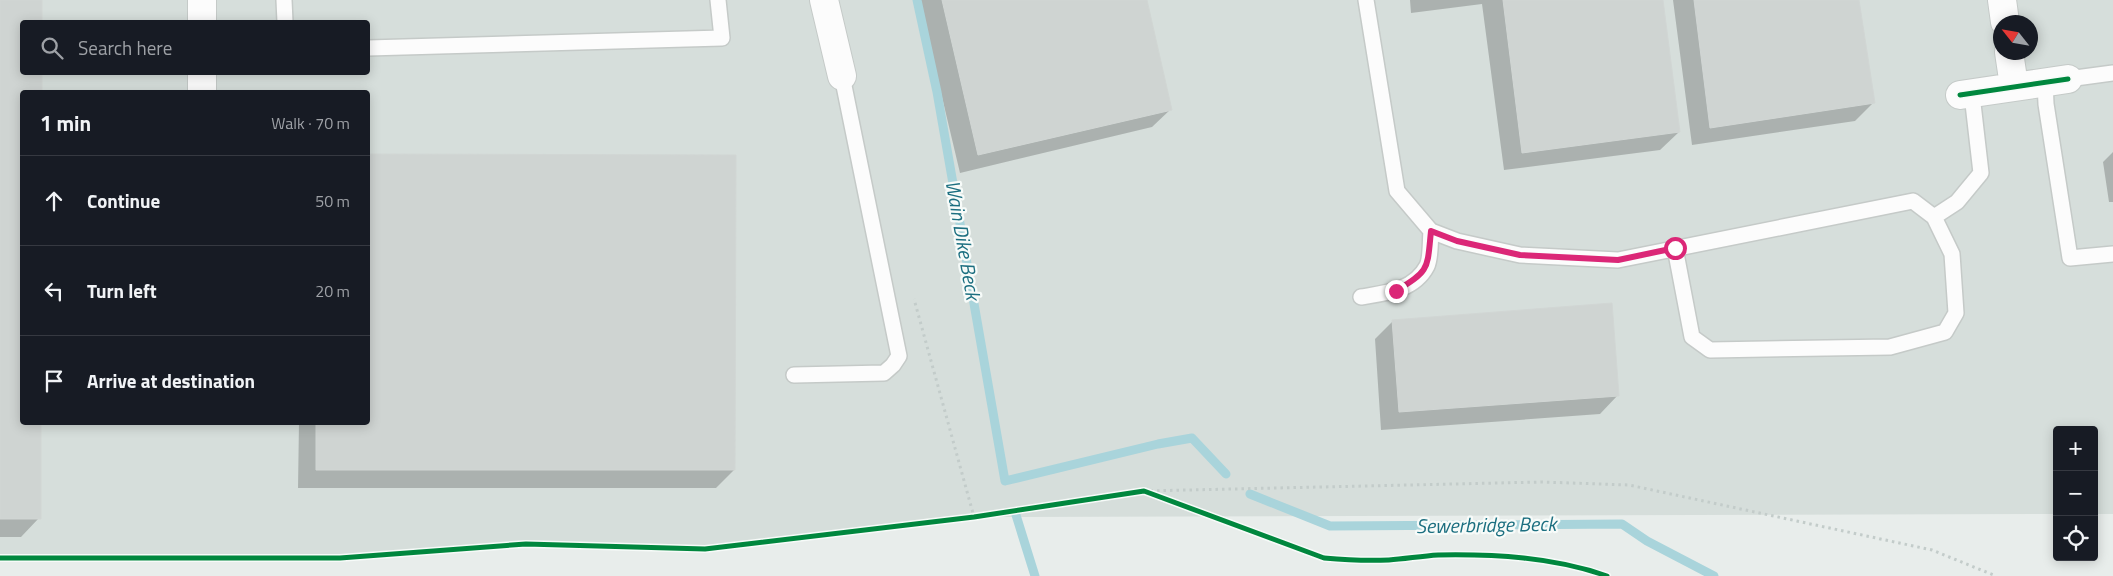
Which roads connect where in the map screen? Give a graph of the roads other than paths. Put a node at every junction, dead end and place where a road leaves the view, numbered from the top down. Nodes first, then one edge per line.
1 (202, 0) edge
2 (284, 0) edge
3 (718, 0) edge
4 (824, 0) edge
5 (1366, 0) edge
6 (2002, 0) edge
7 (2004, 15) edge
8 (202, 20) edge
9 (285, 20) edge
10 (370, 48) edge
11 (2010, 60) edge
12 (2113, 73) edge
13 (202, 75) edge
14 (842, 76) joint
15 (2056, 80) junction
16 (2014, 86) junction
17 (202, 90) edge
18 (1966, 95) joint
19 (1934, 216) junction
20 (1431, 231) junction
21 (1675, 248) junction
22 (2113, 254) edge
23 (1361, 297) dead end
24 (794, 375) dead end

1 - 8 street
2 - 9 lane
3 - 10 lane
4 - 14 street
5 - 20 lane
6 - 7 street
11 - 16 street
12 - 15 lane
13 - 17 street
14 - 24 lane
15 - 16 street
15 - 22 lane
16 - 18 street
18 - 19 lane
19 - 21 lane
19 - 21 lane
20 - 21 lane
20 - 23 lane

